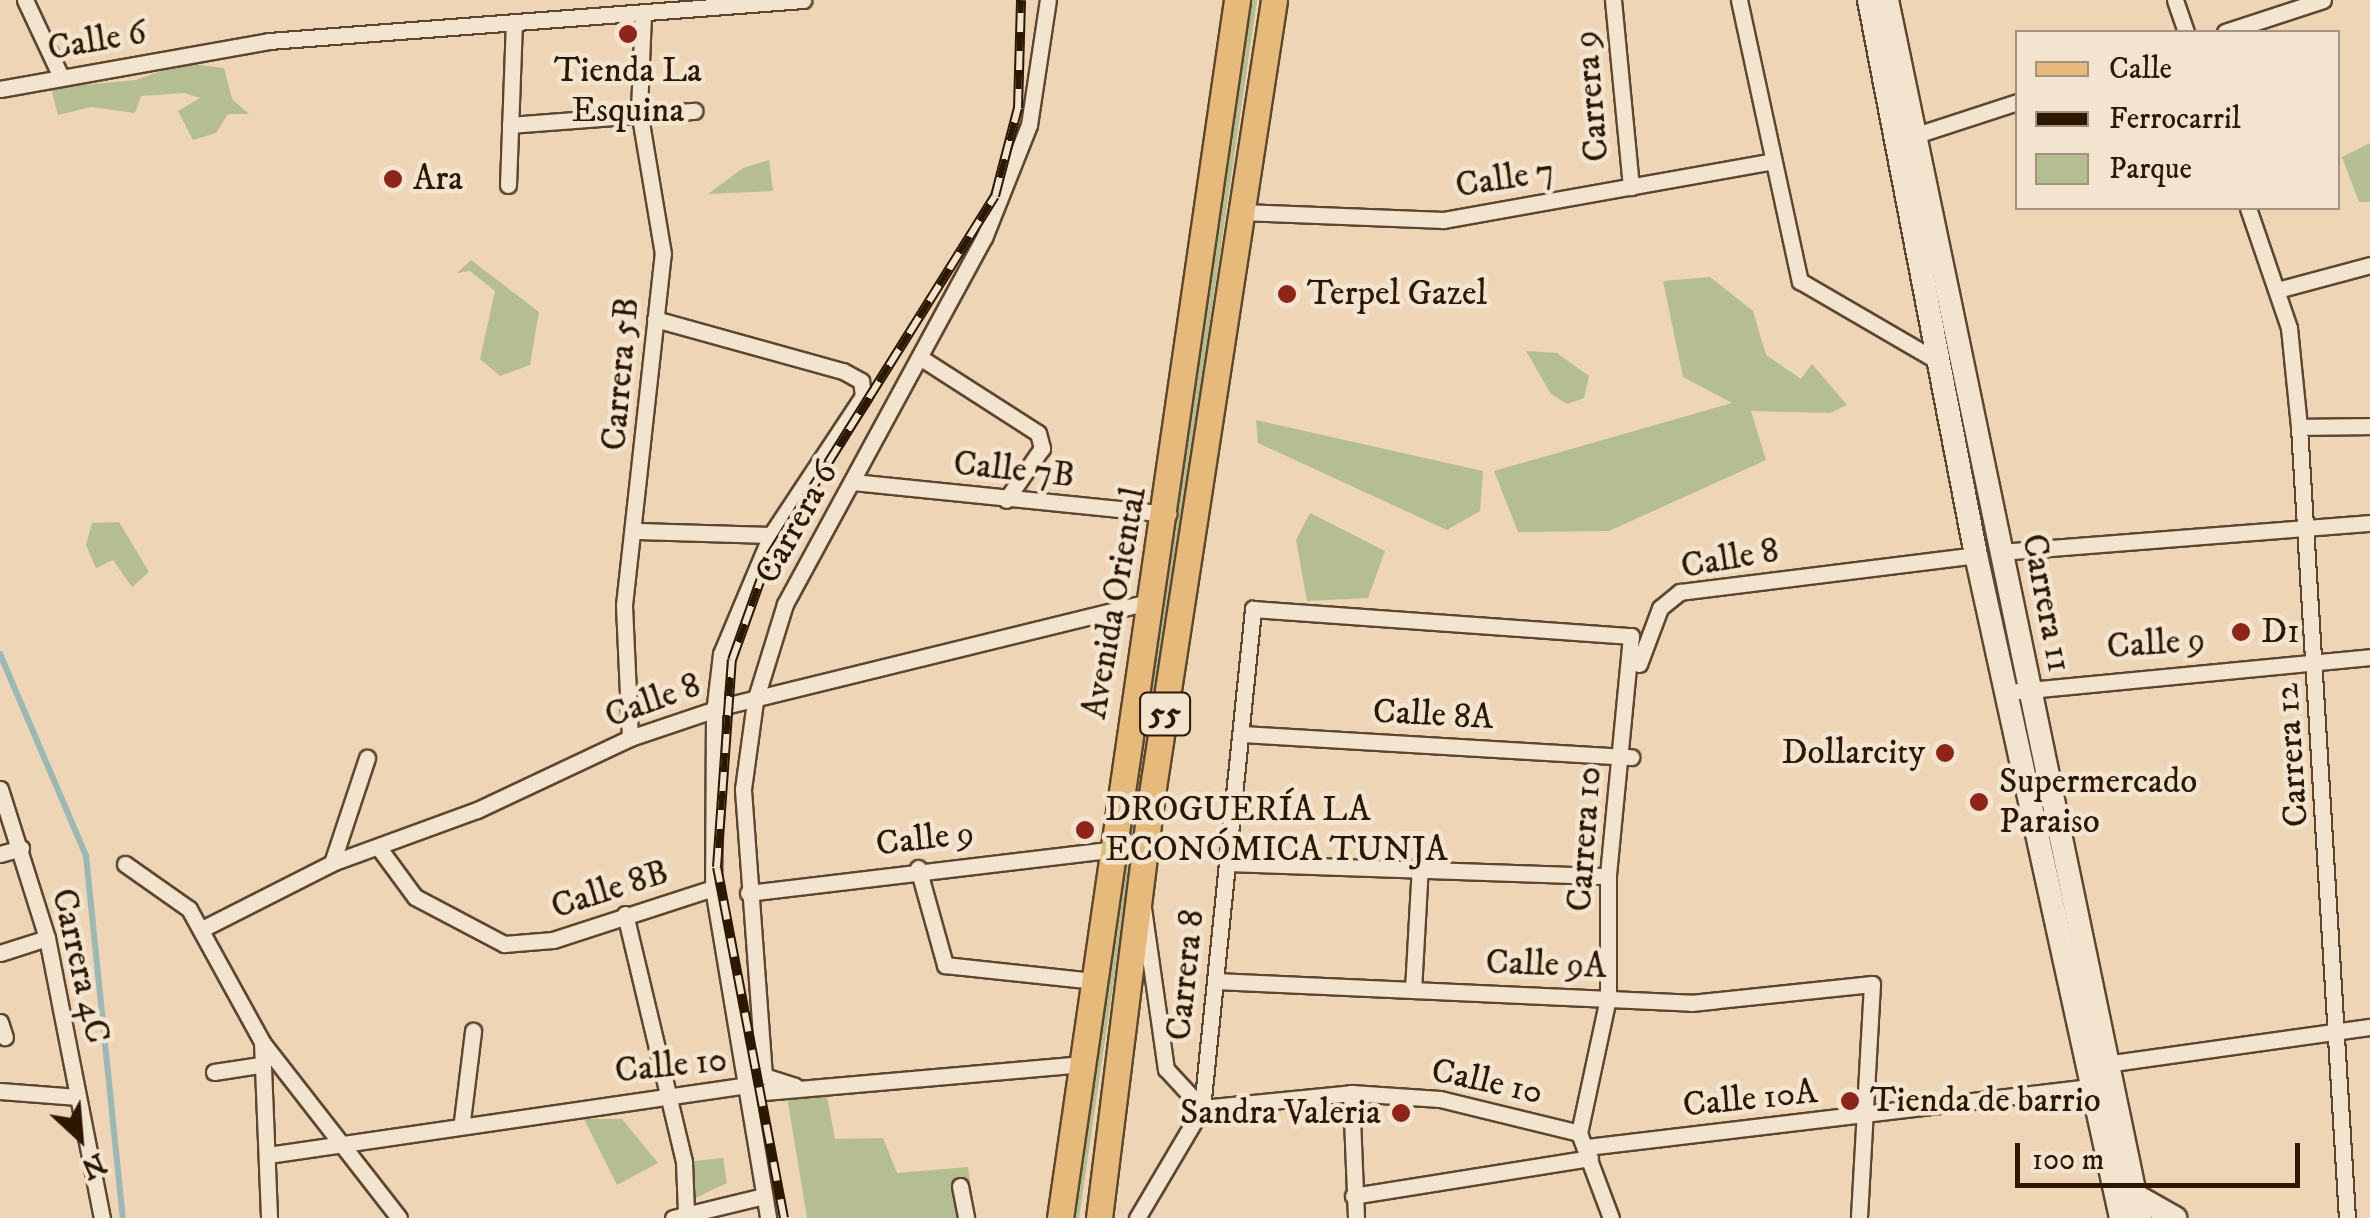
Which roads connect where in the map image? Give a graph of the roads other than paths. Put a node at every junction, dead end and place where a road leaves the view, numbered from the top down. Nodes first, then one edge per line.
1 (25, 0) edge
2 (597, 0) edge
3 (803, 0) edge
4 (1048, 0) edge
5 (1237, 0) edge
6 (1274, 0) edge
7 (1614, 0) edge
8 (1739, 0) edge
9 (1869, 0) edge
10 (1887, 0) edge
11 (2176, 0) edge
12 (2323, 0) edge
13 (643, 16) junction
14 (595, 19) junction
15 (514, 24) junction
16 (2185, 30) edge
17 (2231, 30) edge
18 (60, 77) junction
19 (0, 89) edge
20 (2015, 103) edge
21 (639, 110) junction
22 (694, 110) dead end
23 (510, 125) junction
24 (1905, 139) junction
25 (1772, 160) junction
26 (508, 184) dead end
27 (1631, 187) junction
28 (2249, 210) edge
29 (1243, 212) junction
30 (2370, 264) edge
31 (2278, 290) junction
32 (655, 320) junction
33 (921, 358) junction
34 (1939, 362) junction
35 (2370, 426) edge
36 (2299, 428) junction
37 (853, 482) junction
38 (1006, 500) junction
39 (1168, 514) junction
40 (2370, 523) edge
41 (638, 531) junction
42 (2304, 532) junction
43 (771, 535) junction
44 (2001, 552) junction
45 (1976, 555) junction
46 (1149, 602) junction
47 (1254, 609) joint
48 (2370, 657) edge
49 (2316, 662) junction
50 (2017, 688) junction
51 (755, 700) junction
52 (714, 714) junction
53 (1241, 734) junction
54 (630, 738) junction
55 (1622, 756) junction
56 (367, 758) dead end
57 (0, 790) edge
58 (20, 848) junction
59 (379, 848) junction
60 (1109, 850) junction
61 (0, 854) edge
62 (332, 863) junction
63 (1227, 863) junction
64 (125, 864) dead end
65 (1420, 864) junction
66 (918, 868) junction
67 (1608, 876) junction
68 (713, 888) junction
69 (748, 893) junction
70 (1138, 895) junction
71 (625, 914) junction
72 (202, 928) junction
73 (47, 938) junction
74 (0, 953) edge
75 (1096, 980) junction
76 (1215, 981) junction
77 (1413, 990) junction
78 (1608, 998) junction
79 (2370, 1026) edge
80 (473, 1031) dead end
81 (2339, 1031) junction
82 (262, 1042) junction
83 (1082, 1064) junction
84 (2113, 1064) junction
85 (260, 1065) junction
86 (214, 1072) dead end
87 (742, 1086) junction
88 (795, 1086) junction
89 (2098, 1086) junction
90 (0, 1091) edge
91 (1352, 1093) junction
92 (664, 1095) junction
93 (78, 1096) junction
94 (1202, 1108) junction
95 (1865, 1116) junction
96 (462, 1121) junction
97 (334, 1139) junction
98 (1585, 1146) junction
99 (268, 1155) junction
100 (960, 1186) dead end
101 (2128, 1193) junction
102 (764, 1196) junction
103 (1353, 1196) junction
104 (680, 1215) edge
105 (102, 1218) edge
106 (269, 1218) edge
107 (399, 1218) edge
108 (768, 1218) edge
109 (966, 1218) edge
110 (1060, 1218) edge
111 (1099, 1218) edge
112 (1138, 1218) edge
113 (1356, 1218) edge
114 (1611, 1218) edge
115 (1858, 1218) edge
116 (2121, 1218) edge
117 (2140, 1218) edge
118 (2175, 1218) edge
119 (2347, 1218) edge

1 - 18 street
2 - 14 street
3 - 13 street, Calle 6
4 - 33 street, Carrera 6
5 - 39 main road, Avenida Oriental / 55
6 - 29 main road, Avenida Oriental / 55
7 - 27 street, Carrera 9
8 - 25 street
9 - 24 main road, Carrera 11
10 - 24 main road, Carrera 11
11 - 16 street
12 - 17 street
13 - 14 street, Calle 6
13 - 21 street, Carrera 5B
14 - 15 street, Calle 6
15 - 18 street, Calle 6
15 - 23 street
18 - 19 street, Calle 6
20 - 24 street
21 - 22 street
21 - 23 street
21 - 32 street, Carrera 5B
23 - 26 street
24 - 34 main road, Carrera 11
24 - 44 main road, Carrera 11
25 - 27 street, Calle 7
25 - 34 street
27 - 29 street, Calle 7
28 - 31 street, Carrera 12
29 - 70 main road, Avenida Oriental / 55
30 - 31 street
31 - 36 street, Carrera 12
32 - 41 street, Carrera 5B
32 - 43 street, Carrera 6
33 - 37 street, Carrera 6
33 - 38 street
34 - 45 main road, Carrera 11
35 - 36 street
36 - 42 street, Carrera 12
37 - 38 street, Calle 7B
37 - 51 street, Carrera 6
38 - 39 street, Calle 7B
39 - 46 main road, Avenida Oriental / 55
40 - 42 street
41 - 43 street
41 - 54 street, Carrera 5B
42 - 44 street
42 - 49 street, Carrera 12
43 - 52 street, Carrera 6
44 - 50 main road, Carrera 11
45 - 50 main road, Carrera 11
45 - 55 street, Calle 8
46 - 51 street, Calle 8
46 - 60 main road, Avenida Oriental / 55
47 - 53 street, Carrera 8
47 - 55 street, Carrera 10
48 - 49 street, Calle 9
49 - 50 street, Calle 9
49 - 81 street, Carrera 12
50 - 84 main road, Carrera 11
50 - 89 main road, Carrera 11
51 - 52 street, Calle 8
51 - 69 street, Carrera 6
52 - 54 street, Calle 8
52 - 68 street, Carrera 6
53 - 55 street, Calle 8A
53 - 63 street, Carrera 8
54 - 59 street, Calle 8
55 - 67 street, Carrera 10
56 - 62 street
57 - 58 street, Carrera 4C
58 - 61 street
58 - 73 street, Carrera 4C
59 - 62 street, Calle 8
59 - 71 street, Calle 8B
60 - 66 street, Calle 9
60 - 75 main road, Avenida Oriental / 55
62 - 72 street, Calle 8
63 - 65 street
63 - 76 street, Carrera 8
64 - 72 street
65 - 67 street
65 - 77 street
66 - 69 street, Calle 9
66 - 75 street
67 - 78 street, Carrera 10
68 - 71 street, Calle 8B
68 - 87 street, Carrera 6
69 - 88 street, Carrera 6
70 - 94 street, Carrera 8
70 - 111 main road, Avenida Oriental / 55
71 - 92 street
72 - 82 street
73 - 74 street
73 - 93 street, Carrera 4C
75 - 83 main road, Avenida Oriental / 55
76 - 77 street, Calle 9A
76 - 94 street, Carrera 8
77 - 78 street, Calle 9A
78 - 95 street, Calle 9A
78 - 98 street, Carrera 10
79 - 81 street
80 - 96 street
81 - 84 street
81 - 119 street, Carrera 12
82 - 85 street
82 - 97 street
83 - 88 street, Calle 10
83 - 110 main road, Avenida Oriental / 55
84 - 101 main road, Carrera 11
85 - 86 street
85 - 99 street
87 - 88 street, Calle 10
87 - 92 street, Calle 10
87 - 102 street, Carrera 6
89 - 95 street, Calle 10A
89 - 101 main road, Carrera 11
90 - 93 street
91 - 94 street, Calle 10
91 - 98 street, Calle 10
91 - 103 street
92 - 96 street, Calle 10
92 - 104 street
93 - 105 street, Carrera 4C
94 - 112 street, Carrera 8
95 - 98 street, Calle 10A
95 - 115 street
96 - 97 street, Calle 10
97 - 99 street, Calle 10
97 - 107 street
98 - 103 street, Calle 10A
98 - 114 street
99 - 106 street
100 - 109 street
101 - 116 main road, Carrera 11
101 - 117 main road, Carrera 11
101 - 118 main road
102 - 104 street
102 - 108 street, Carrera 6
103 - 113 street

